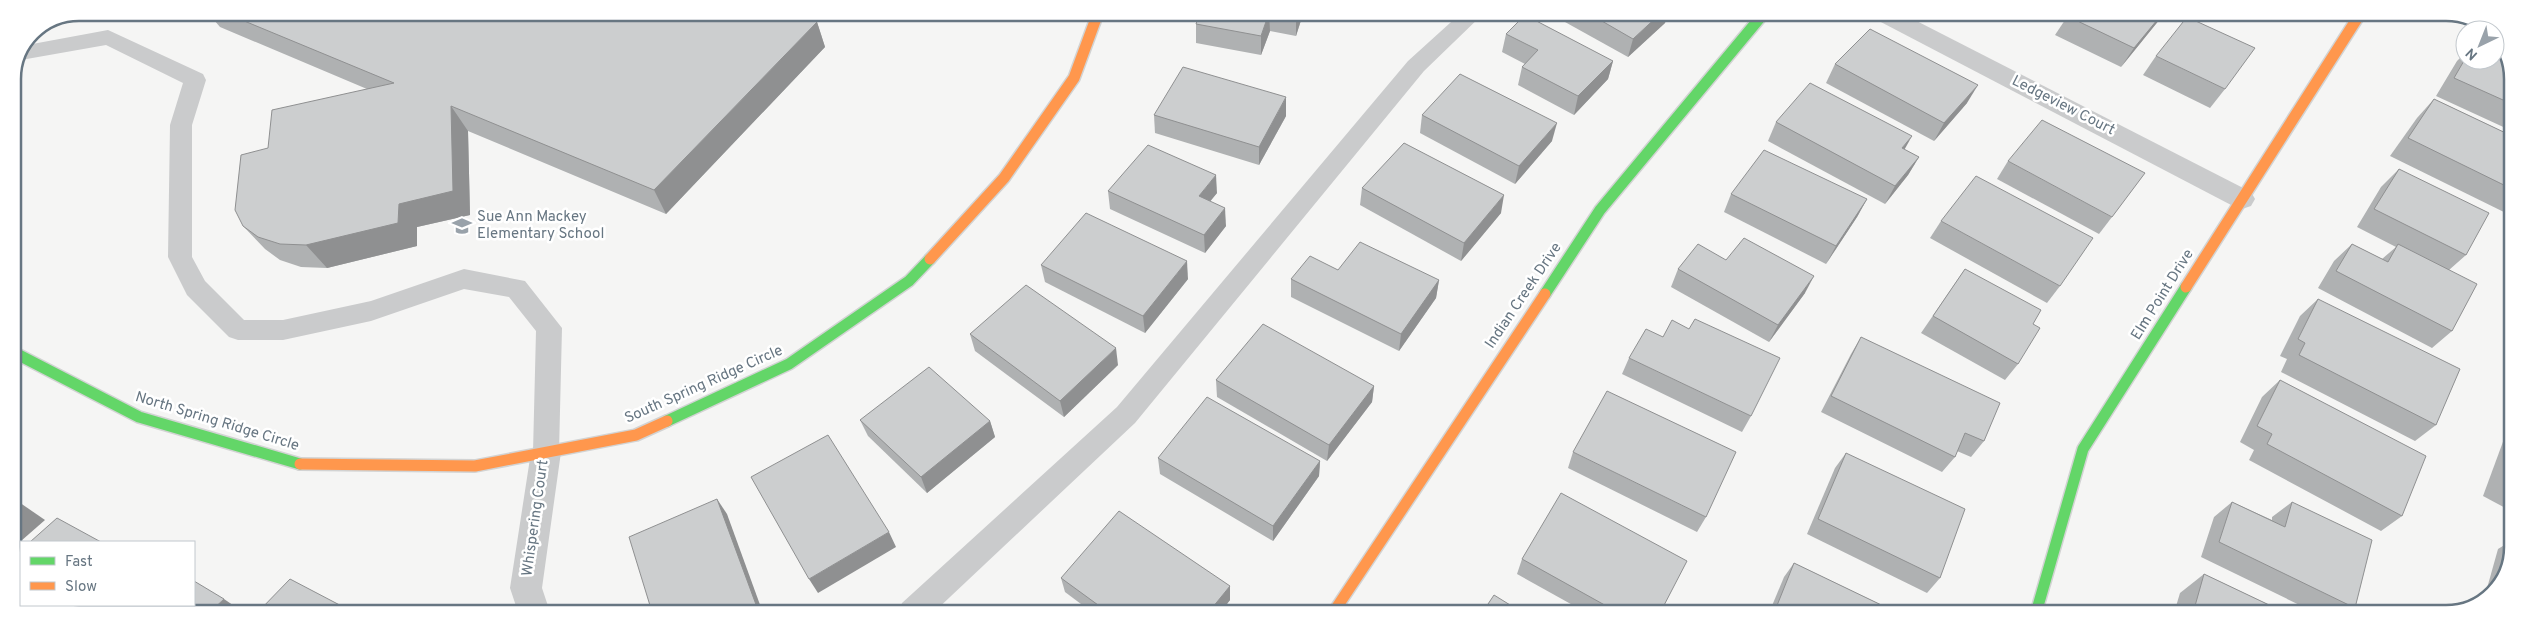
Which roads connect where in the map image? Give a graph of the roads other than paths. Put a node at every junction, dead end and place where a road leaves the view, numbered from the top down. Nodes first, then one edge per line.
1 (1095, 21) edge
2 (1465, 21) edge
3 (1758, 21) edge
4 (1899, 21) edge
5 (2356, 21) edge
6 (28, 52) edge
7 (2242, 199) junction
8 (21, 356) edge
9 (546, 452) junction
10 (532, 605) edge
11 (921, 605) edge
12 (1338, 605) edge
13 (2038, 605) edge

1 - 9 street, South Spring Ridge Circle
2 - 11 lane
3 - 12 street, Indian Creek Drive
4 - 7 street, Ledgeview Court
5 - 7 street, Elm Point Drive
6 - 9 lane
7 - 13 street, Elm Point Drive
8 - 9 street, North Spring Ridge Circle
9 - 10 street, Whispering Court

